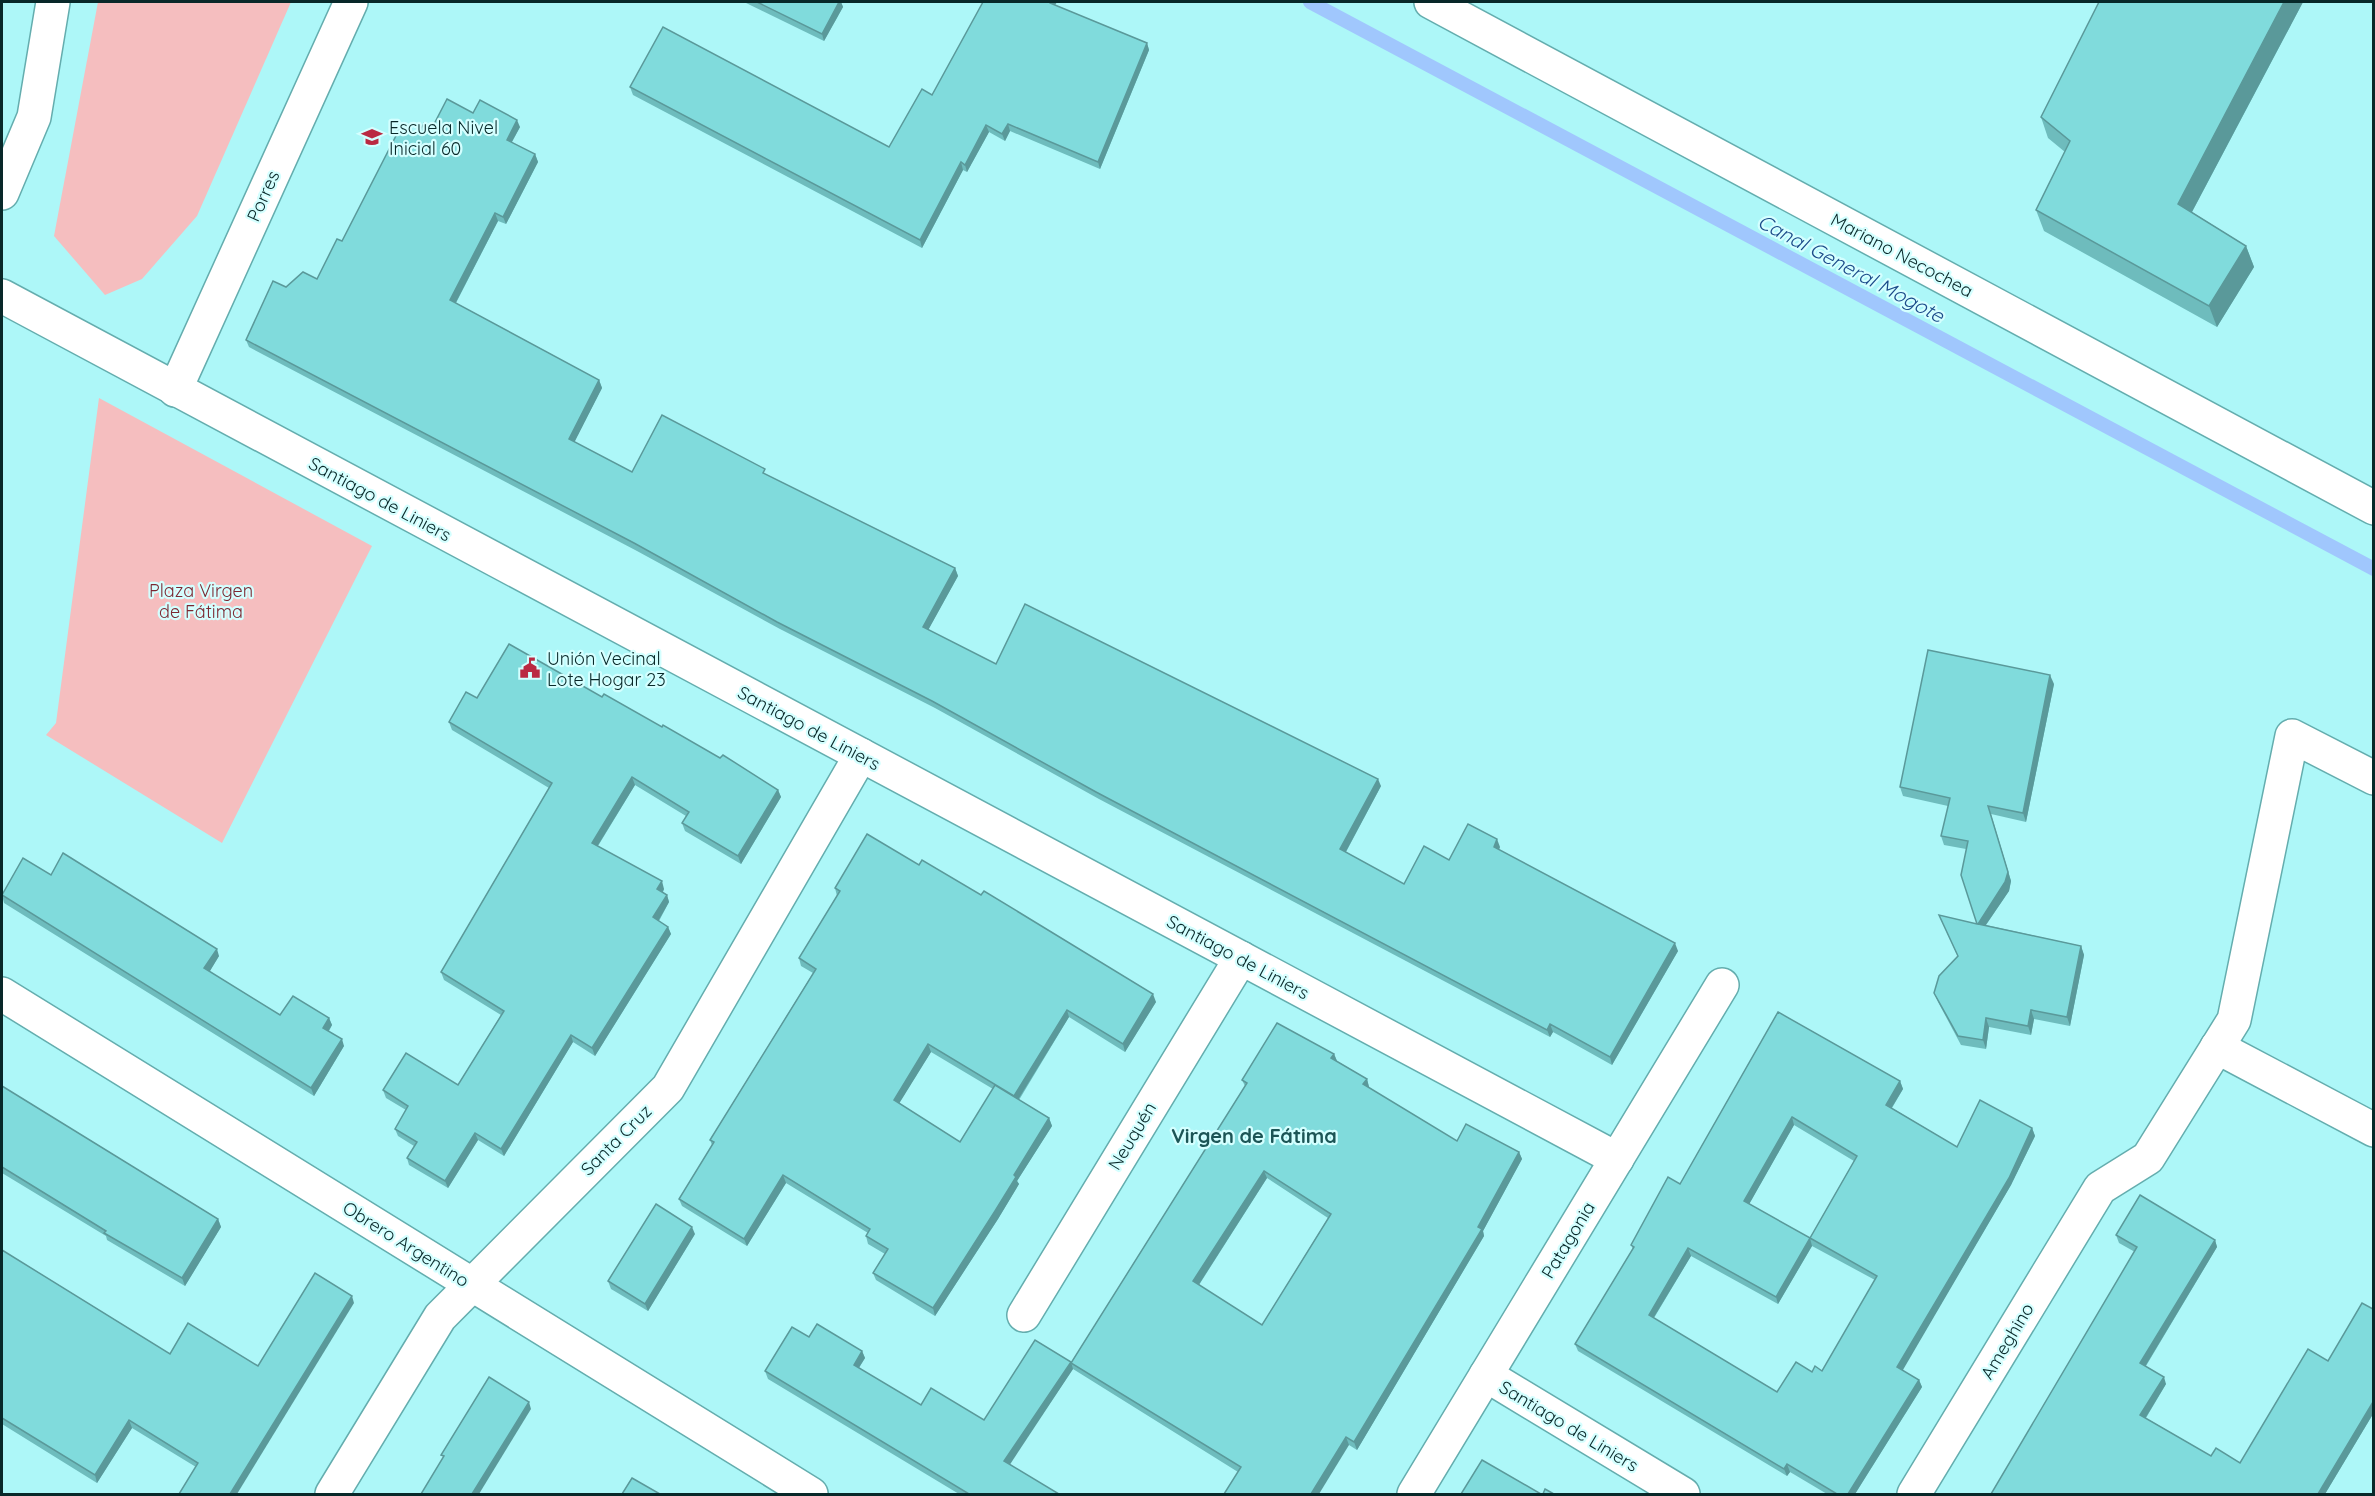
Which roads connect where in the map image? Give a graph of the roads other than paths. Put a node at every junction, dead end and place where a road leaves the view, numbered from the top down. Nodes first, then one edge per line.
1 (53, 2) edge
2 (351, 2) edge
3 (1431, 2) edge
4 (2, 193) edge
5 (2, 296) edge
6 (176, 390) junction
7 (2373, 508) edge
8 (861, 755) junction
9 (2373, 777) edge
10 (1240, 958) junction
11 (1722, 985) dead end
12 (2, 994) edge
13 (2217, 1047) junction
14 (2373, 1130) edge
15 (1617, 1159) junction
16 (472, 1285) junction
17 (1024, 1314) dead end
18 (1486, 1375) junction
19 (332, 1494) edge
20 (811, 1494) edge
21 (1414, 1494) edge
22 (1683, 1494) edge
23 (1914, 1494) edge

1 - 4 street
2 - 6 street, Porres
3 - 7 street, Mariano Necochea
5 - 6 street, Santiago de Liniers
6 - 8 street, Santiago de Liniers
8 - 10 street, Santiago de Liniers
8 - 16 street, Santa Cruz
9 - 13 street
10 - 15 street, Santiago de Liniers
10 - 17 street, Neuquén
11 - 15 street, Patagonia
12 - 16 street, Obrero Argentino
13 - 14 street
13 - 23 street, Ameghino
15 - 18 street, Patagonia
16 - 19 street, Santa Cruz
16 - 20 street, Obrero Argentino
18 - 21 street, Patagonia
18 - 22 street, Santiago de Liniers

